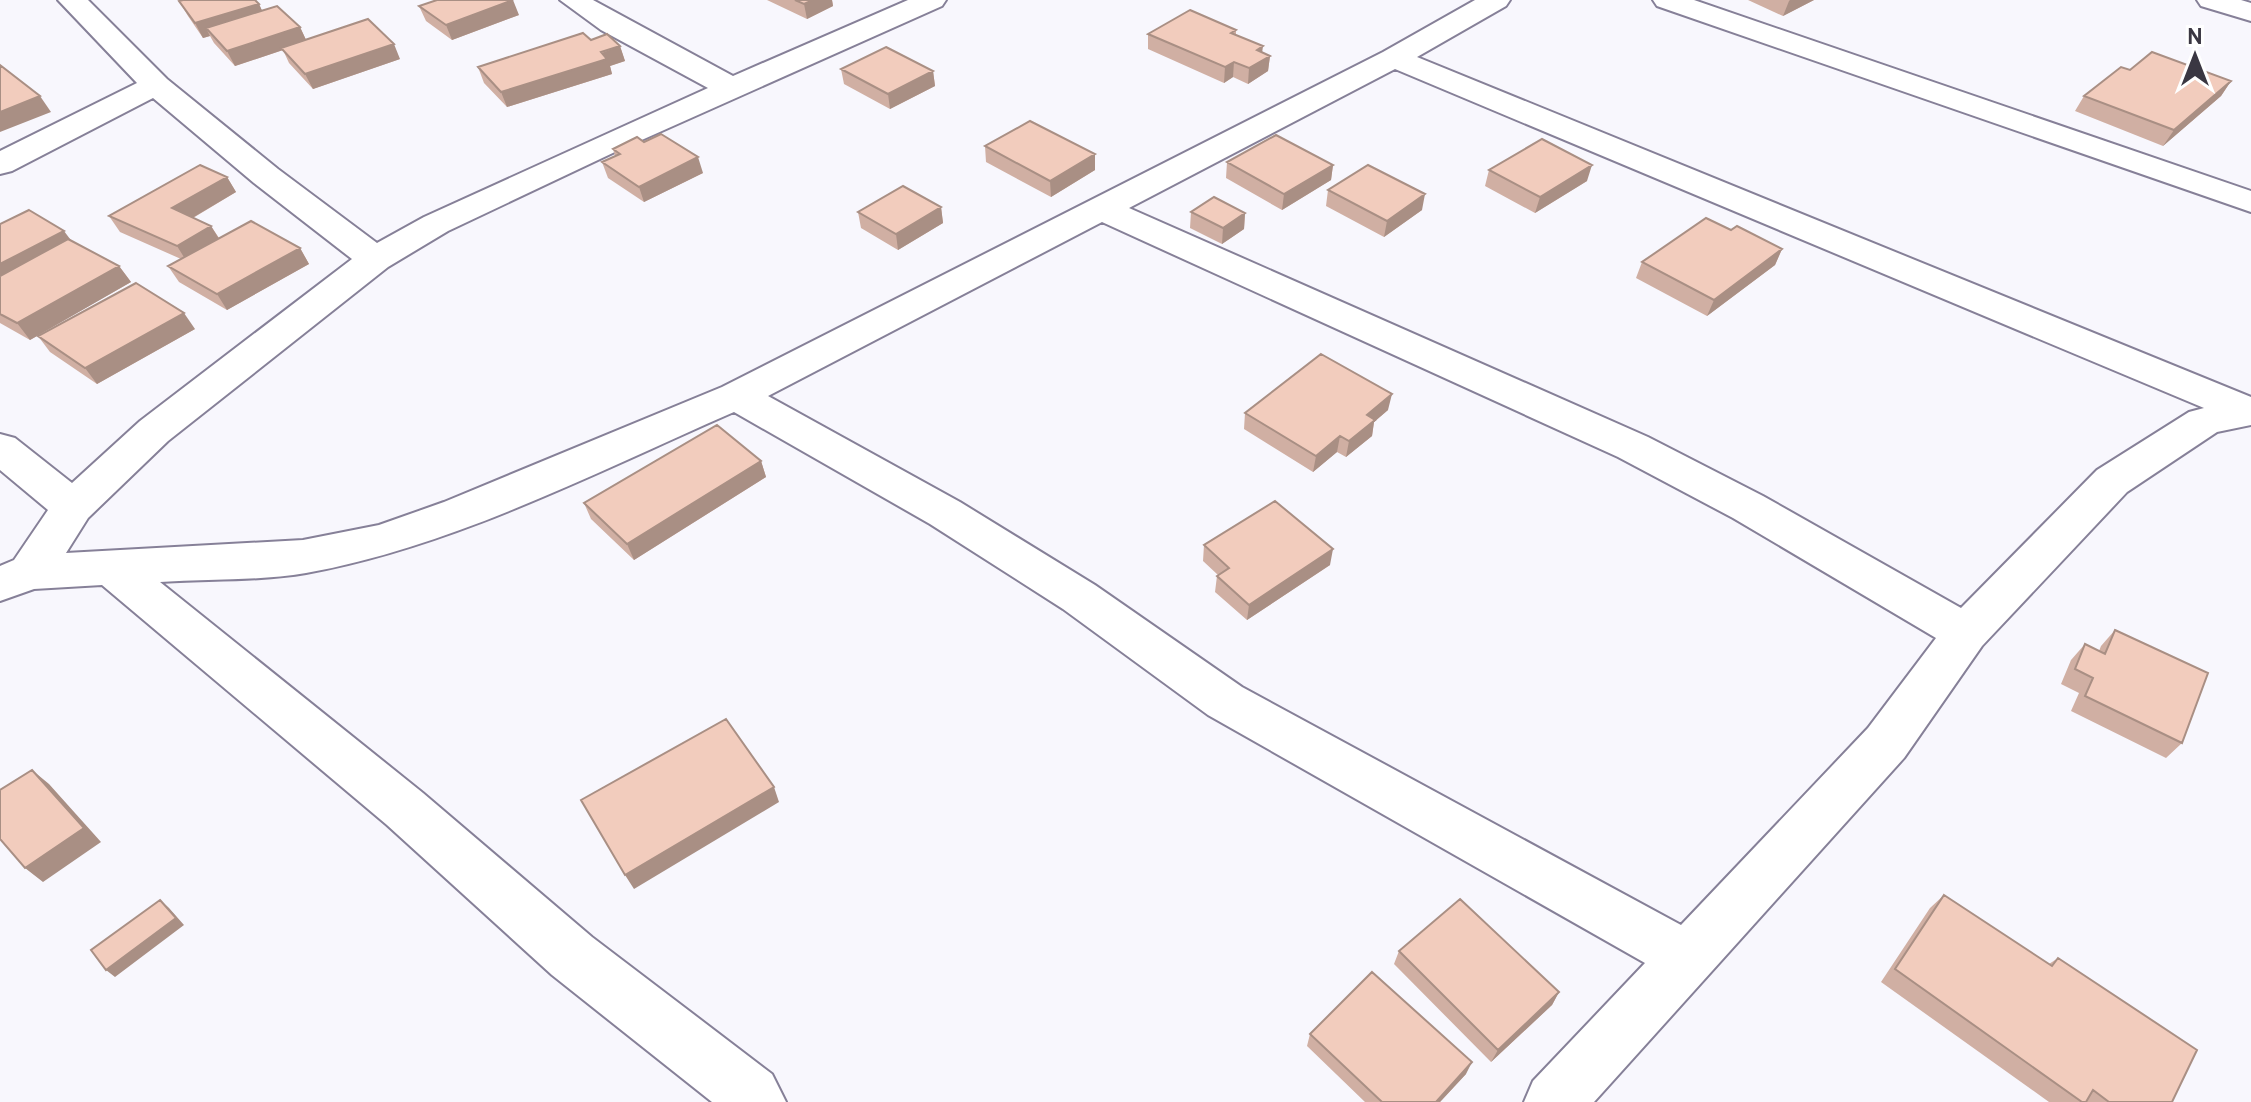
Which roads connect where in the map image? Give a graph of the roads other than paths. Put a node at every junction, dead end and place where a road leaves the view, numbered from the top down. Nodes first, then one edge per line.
1 (72, 0) edge
2 (574, 0) edge
3 (932, 0) edge
4 (1496, 0) edge
5 (1667, 0) edge
6 (2211, 0) edge
7 (2251, 12) edge
8 (1394, 58) junction
9 (156, 85) junction
10 (734, 89) junction
11 (0, 164) edge
12 (2251, 202) edge
13 (1102, 209) junction
14 (375, 259) junction
15 (736, 396) junction
16 (2248, 410) edge
17 (0, 448) edge
18 (73, 507) junction
19 (112, 568) junction
20 (15, 578) edge
21 (1966, 633) junction
22 (1688, 958) junction
23 (756, 1102) edge
24 (1554, 1102) edge

1 - 9 street
2 - 10 street
3 - 10 street
4 - 8 street
5 - 12 street
6 - 7 street
8 - 13 street
8 - 16 street
9 - 11 street
9 - 14 street
10 - 14 street
13 - 15 street
13 - 21 street
14 - 18 street
15 - 19 street
15 - 22 street
16 - 21 street
17 - 18 street
18 - 20 street
19 - 20 street
19 - 23 street
21 - 22 street
22 - 24 street

